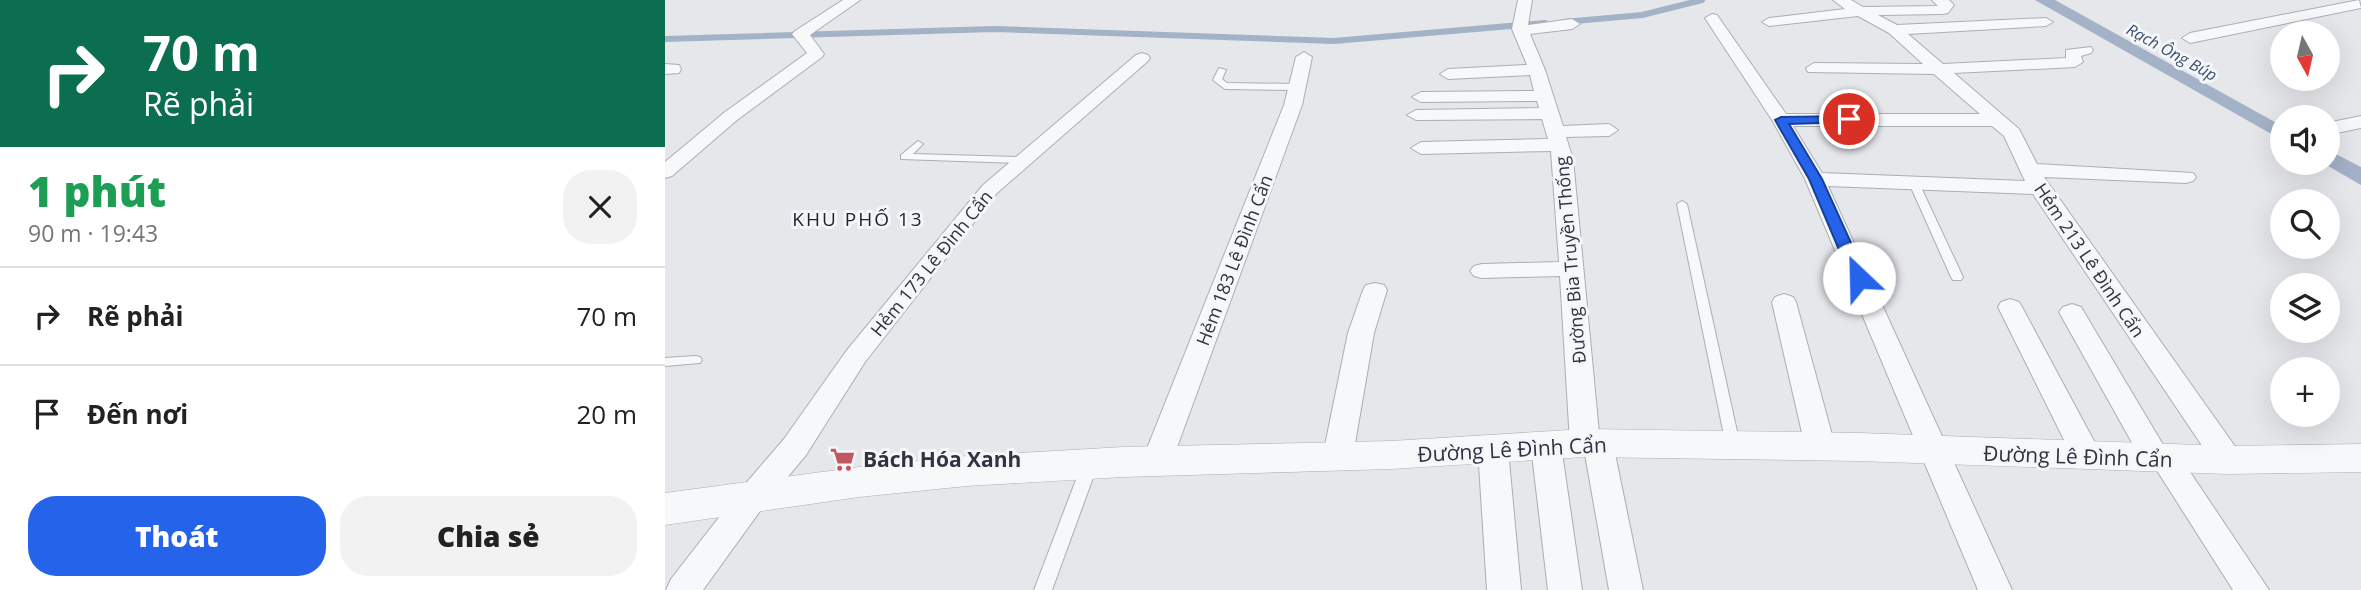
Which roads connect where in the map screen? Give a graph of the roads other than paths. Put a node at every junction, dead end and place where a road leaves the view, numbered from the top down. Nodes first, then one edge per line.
1 (853, 0) edge
2 (1840, 0) edge
3 (1939, 0) edge
4 (2361, 4) edge
5 (1860, 11) junction
6 (1522, 17) edge
7 (1712, 18) dead end
8 (1769, 22) dead end
9 (2046, 22) dead end
10 (1572, 24) dead end
11 (1894, 30) junction
12 (2190, 38) dead end
13 (2085, 50) dead end
14 (1304, 57) dead end
15 (1142, 58) dead end
16 (1814, 68) dead end
17 (1222, 70) dead end
18 (1537, 70) junction
19 (1448, 74) dead end
20 (1944, 74) junction
21 (2053, 77) dead end
22 (1297, 87) junction
23 (1418, 106) dead end
24 (1781, 120) junction
25 (1998, 120) junction
26 (1552, 122) junction
27 (2361, 122) edge
28 (2340, 126) edge
29 (1609, 130) dead end
30 (918, 144) dead end
31 (1421, 148) dead end
32 (1021, 160) junction
33 (665, 172) edge
34 (2186, 177) dead end
35 (1815, 179) junction
36 (2034, 179) junction
37 (1914, 183) junction
38 (1682, 204) dead end
39 (1572, 269) junction
40 (1482, 271) dead end
41 (1957, 277) dead end
42 (1375, 290) dead end
43 (1784, 302) dead end
44 (2010, 307) dead end
45 (2072, 312) dead end
46 (695, 360) dead end
47 (665, 362) edge
48 (1592, 444) junction
49 (1734, 445) junction
50 (1546, 446) junction
51 (1820, 446) junction
52 (1493, 449) junction
53 (1935, 451) junction
54 (1338, 455) junction
55 (2087, 456) junction
56 (2161, 458) junction
57 (2361, 458) edge
58 (2228, 460) junction
59 (1157, 461) junction
60 (1091, 464) junction
61 (752, 498) junction
62 (666, 510) edge
63 (684, 590) edge
64 (1043, 590) edge
65 (1504, 590) edge
66 (1565, 590) edge
67 (1626, 590) edge
68 (1995, 590) edge
69 (2252, 590) edge

1 - 33 street
2 - 5 street, Hẻm 213 Lê Đình Cẩn
3 - 5 street
4 - 12 street
5 - 8 street
5 - 11 street, Hẻm 213 Lê Đình Cẩn
6 - 10 street
6 - 18 street, Đường Bia Truyền Thống
7 - 24 street
9 - 11 street
11 - 20 street, Hẻm 213 Lê Đình Cẩn
13 - 20 street
14 - 22 street, Hẻm 183 Lê Đình Cẩn
15 - 32 street, Hẻm 173 Lê Đình Cẩn
16 - 20 street
17 - 22 lane
18 - 19 street
18 - 26 street, Đường Bia Truyền Thống
20 - 21 street
20 - 25 street, Hẻm 213 Lê Đình Cẩn
22 - 59 street, Hẻm 183 Lê Đình Cẩn
23 - 26 street
24 - 25 street
24 - 35 street
25 - 36 street, Hẻm 213 Lê Đình Cẩn
26 - 29 street
26 - 31 street
26 - 39 street, Đường Bia Truyền Thống
27 - 28 street
30 - 32 lane
32 - 61 street, Hẻm 173 Lê Đình Cẩn
34 - 36 street
35 - 37 street
35 - 53 street
36 - 37 street
36 - 58 street, Hẻm 213 Lê Đình Cẩn
37 - 41 lane
38 - 49 lane
39 - 40 street
39 - 48 street, Đường Bia Truyền Thống
42 - 54 street
43 - 51 street
44 - 55 street
45 - 56 street
46 - 47 lane
48 - 49 street, Đường Lê Đình Cẩn
48 - 50 street, Đường Lê Đình Cẩn
48 - 67 street, Đường Bia Truyền Thống
49 - 51 street, Đường Lê Đình Cẩn
50 - 52 street, Đường Lê Đình Cẩn
50 - 66 street
51 - 53 street, Đường Lê Đình Cẩn
52 - 54 street, Đường Lê Đình Cẩn
52 - 65 street
53 - 55 street, Đường Lê Đình Cẩn
53 - 68 street
54 - 59 street, Đường Lê Đình Cẩn
55 - 56 street, Đường Lê Đình Cẩn
56 - 58 street, Đường Lê Đình Cẩn
56 - 69 street
57 - 58 street, Đường Lê Đình Cẩn
59 - 60 street, Đường Lê Đình Cẩn
60 - 61 street, Đường Lê Đình Cẩn
60 - 64 lane
61 - 62 street, Đường Lê Đình Cẩn
61 - 63 street, Hẻm 173 Lê Đình Cẩn

